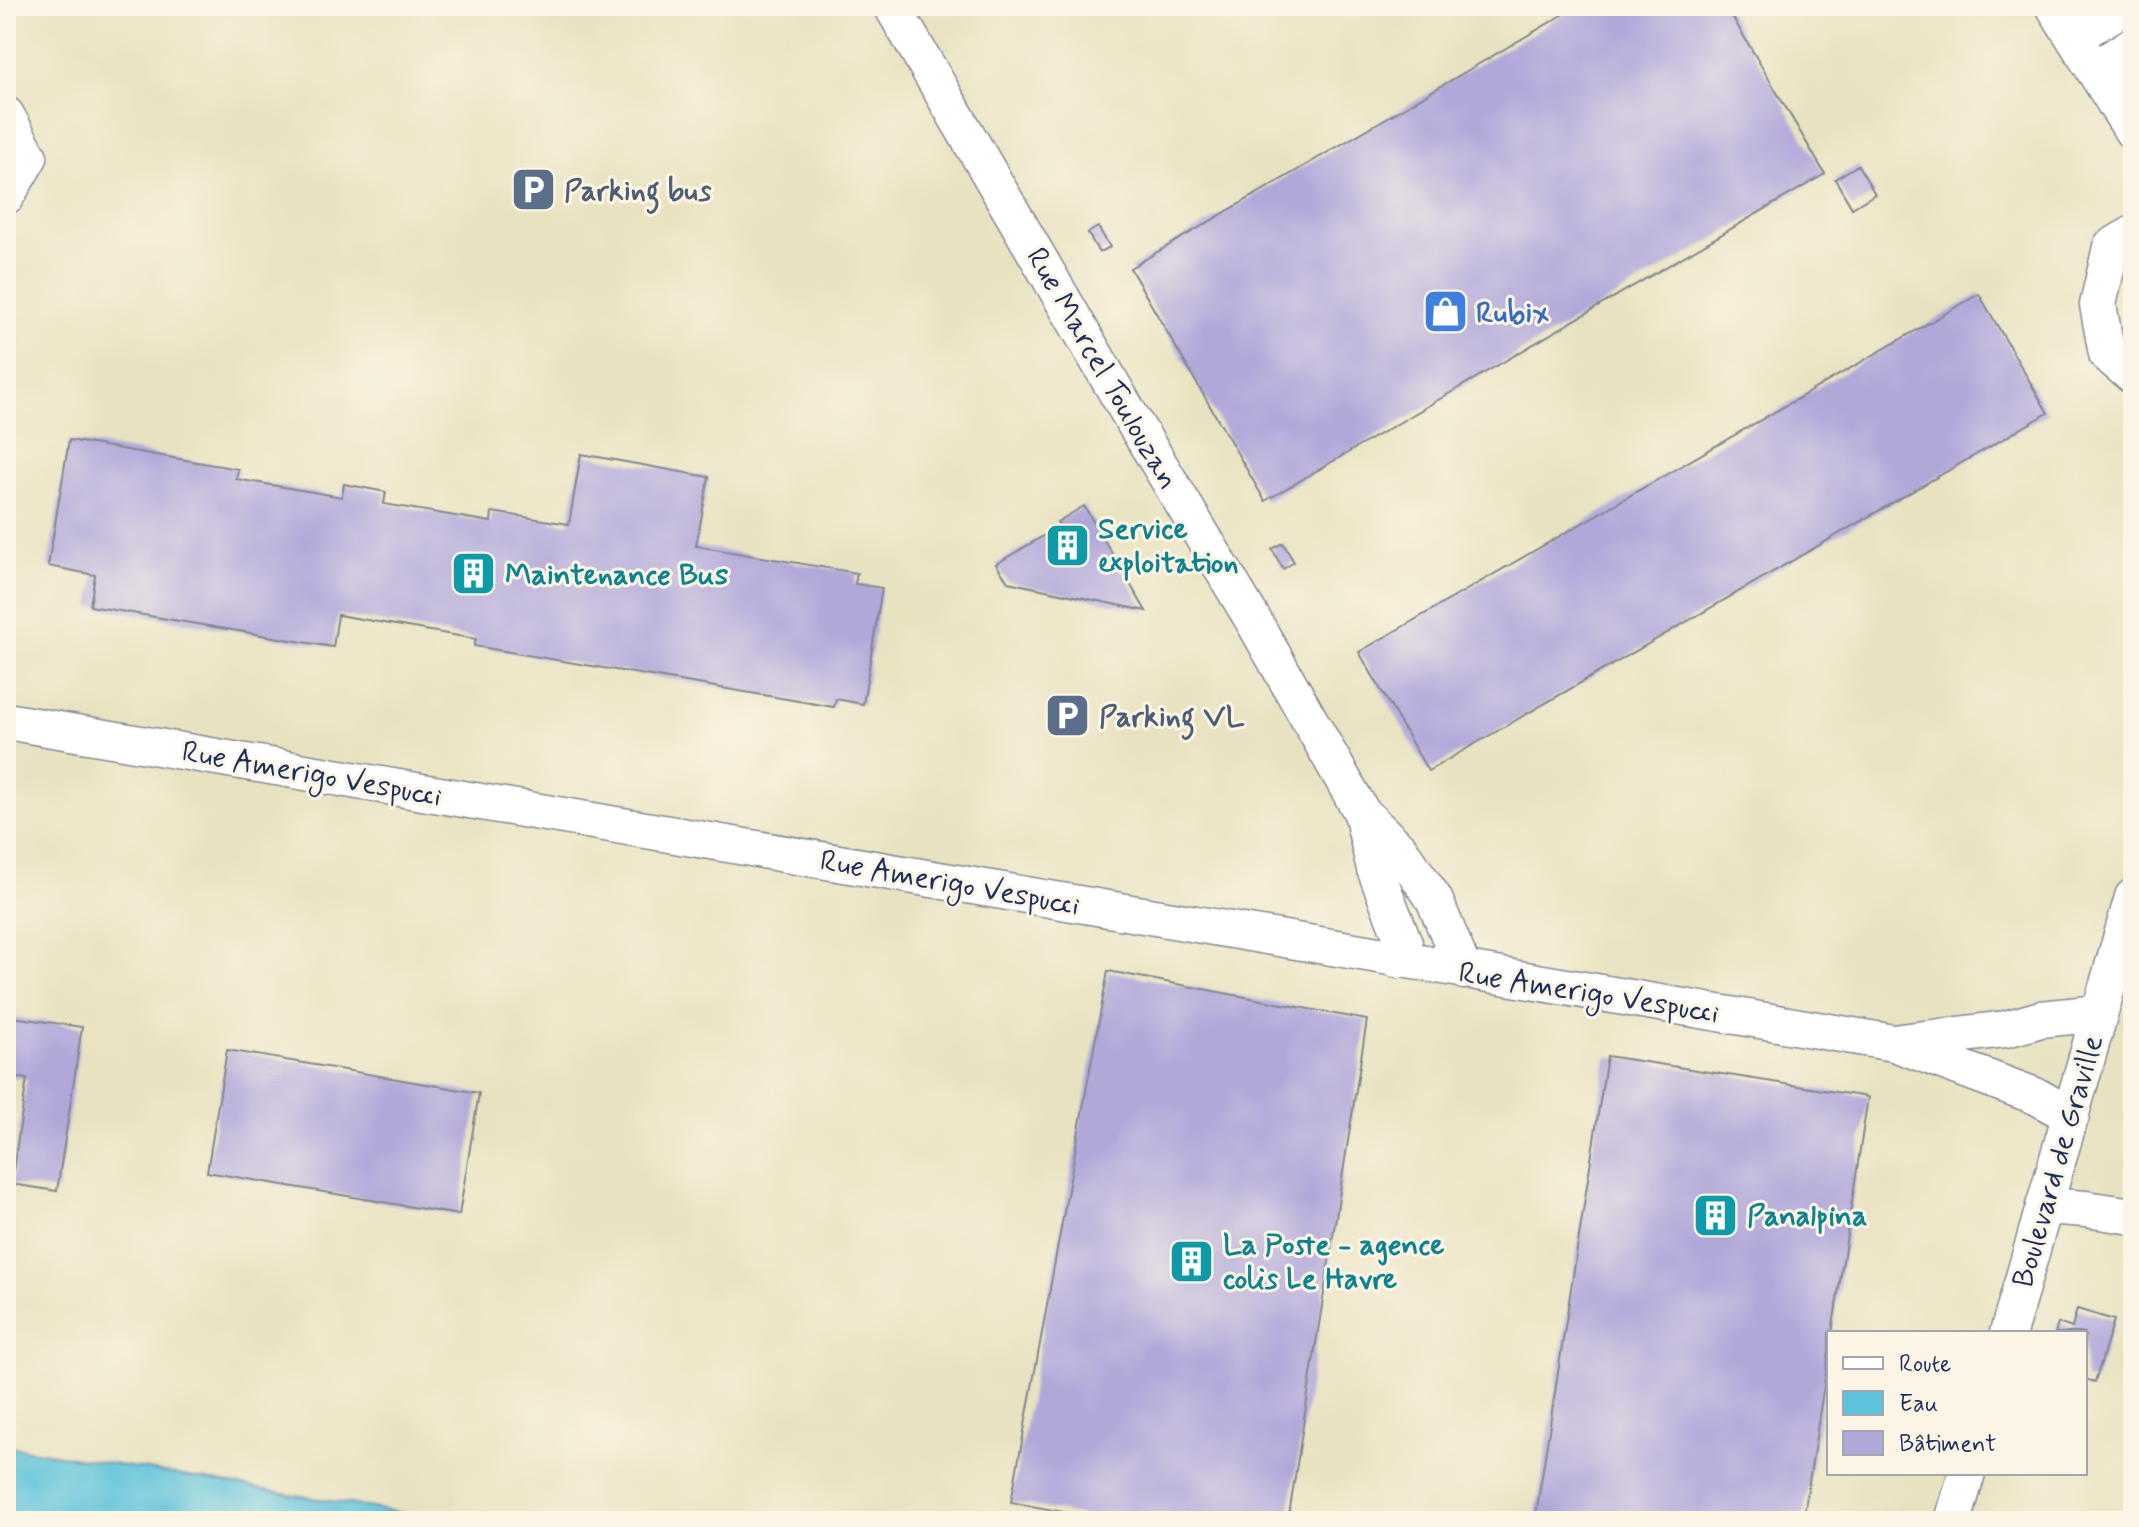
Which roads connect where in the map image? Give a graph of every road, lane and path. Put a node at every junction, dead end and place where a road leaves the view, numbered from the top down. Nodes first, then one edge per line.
1 (892, 6) edge
2 (2054, 6) edge
3 (2125, 6) edge
4 (2074, 37) junction
5 (2133, 45) edge
6 (2094, 70) junction
7 (2124, 96) edge
8 (6, 115) edge
9 (2133, 132) edge
10 (6, 196) edge
11 (2133, 234) edge
12 (2133, 376) edge
13 (6, 721) edge
14 (1362, 813) junction
15 (2133, 897) edge
16 (1398, 960) junction
17 (1464, 971) junction
18 (2099, 1013) junction
19 (1894, 1043) junction
20 (2071, 1116) junction
21 (2044, 1206) junction
22 (2133, 1216) edge
23 (2009, 1331) edge
24 (1966, 1475) edge
25 (1953, 1521) edge

1 - 14 street, Rue Marcel Toulouzan
2 - 4 street
3 - 4 street
4 - 6 street
5 - 6 street
6 - 7 street
7 - 9 street
8 - 10 street
11 - 12 street
13 - 16 street, Rue Amerigo Vespucci
14 - 16 street, Rue Marcel Toulouzan
14 - 17 street, Rue Marcel Toulouzan
15 - 18 street, Boulevard de Graville
16 - 17 street, Rue Amerigo Vespucci
17 - 19 street, Rue Amerigo Vespucci
18 - 19 street, Rue Amerigo Vespucci
18 - 20 street, Boulevard de Graville
19 - 20 street, Rue Amerigo Vespucci
20 - 21 street, Boulevard de Graville
21 - 22 street
21 - 23 street, Boulevard de Graville
24 - 25 street

